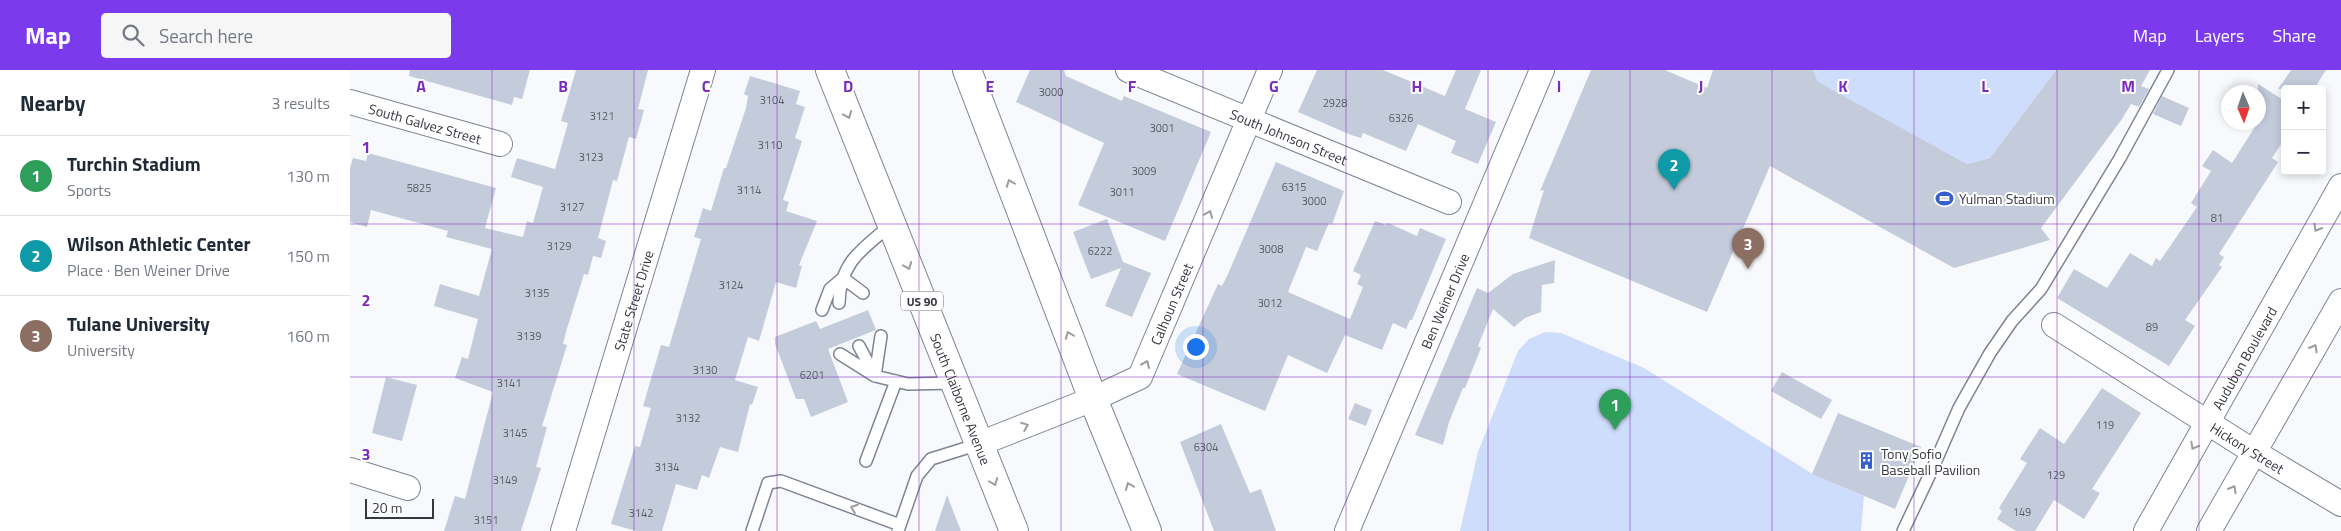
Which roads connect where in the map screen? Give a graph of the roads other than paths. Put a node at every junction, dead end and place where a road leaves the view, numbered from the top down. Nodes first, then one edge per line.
1 (703, 70) edge
2 (830, 70) edge
3 (967, 70) edge
4 (1128, 70) edge
5 (1270, 70) edge
6 (1542, 70) edge
7 (2168, 70) edge
8 (350, 102) edge
9 (1250, 119) junction
10 (500, 144) dead end
11 (2341, 186) edge
12 (1449, 202) dead end
13 (892, 224) junction
14 (843, 278) junction
15 (864, 293) dead end
16 (2341, 301) edge
17 (839, 303) dead end
18 (822, 310) dead end
19 (2054, 325) dead end
20 (881, 336) dead end
21 (859, 346) dead end
22 (840, 354) dead end
23 (875, 376) junction
24 (896, 381) junction
25 (955, 383) junction
26 (1094, 399) junction
27 (2207, 422) junction
28 (979, 444) junction
29 (2254, 452) junction
30 (866, 461) dead end
31 (350, 470) edge
32 (408, 488) dead end
33 (2341, 504) edge
34 (1007, 522) edge
35 (899, 528) edge
36 (563, 531) edge
37 (752, 531) edge
38 (1147, 531) edge
39 (1347, 531) edge
40 (1903, 531) edge
41 (2146, 531) edge
42 (2209, 531) edge

1 - 36 street, State Street Drive
2 -> 13 main road, South Claiborne Avenue / US 90
26 -> 3 main road
4 - 9 street, South Johnson Street
5 - 9 street, Calhoun Street
6 - 39 street, Ben Weiner Drive
7 - 40 lane
8 - 10 street, South Galvez Street
9 - 12 street, South Johnson Street
26 -> 9 street, Calhoun Street
11 -> 27 street, Audubon Boulevard
13 - 14 lane
13 -> 25 main road, South Claiborne Avenue / US 90
14 - 15 lane
14 - 17 lane
14 - 18 lane
29 -> 16 street
19 - 27 street, Hickory Street
20 - 23 lane
21 - 23 lane
22 - 23 lane
23 - 24 lane
24 - 25 lane
24 - 30 lane
25 - 28 main road, South Claiborne Avenue / US 90
28 -> 26 street, Calhoun Street
38 -> 26 main road
27 - 29 street, Hickory Street
27 -> 41 street, Audubon Boulevard
28 -> 34 main road, South Claiborne Avenue / US 90
28 - 35 lane
29 - 33 street, Hickory Street
42 -> 29 street
31 - 32 street
35 -> 37 lane

